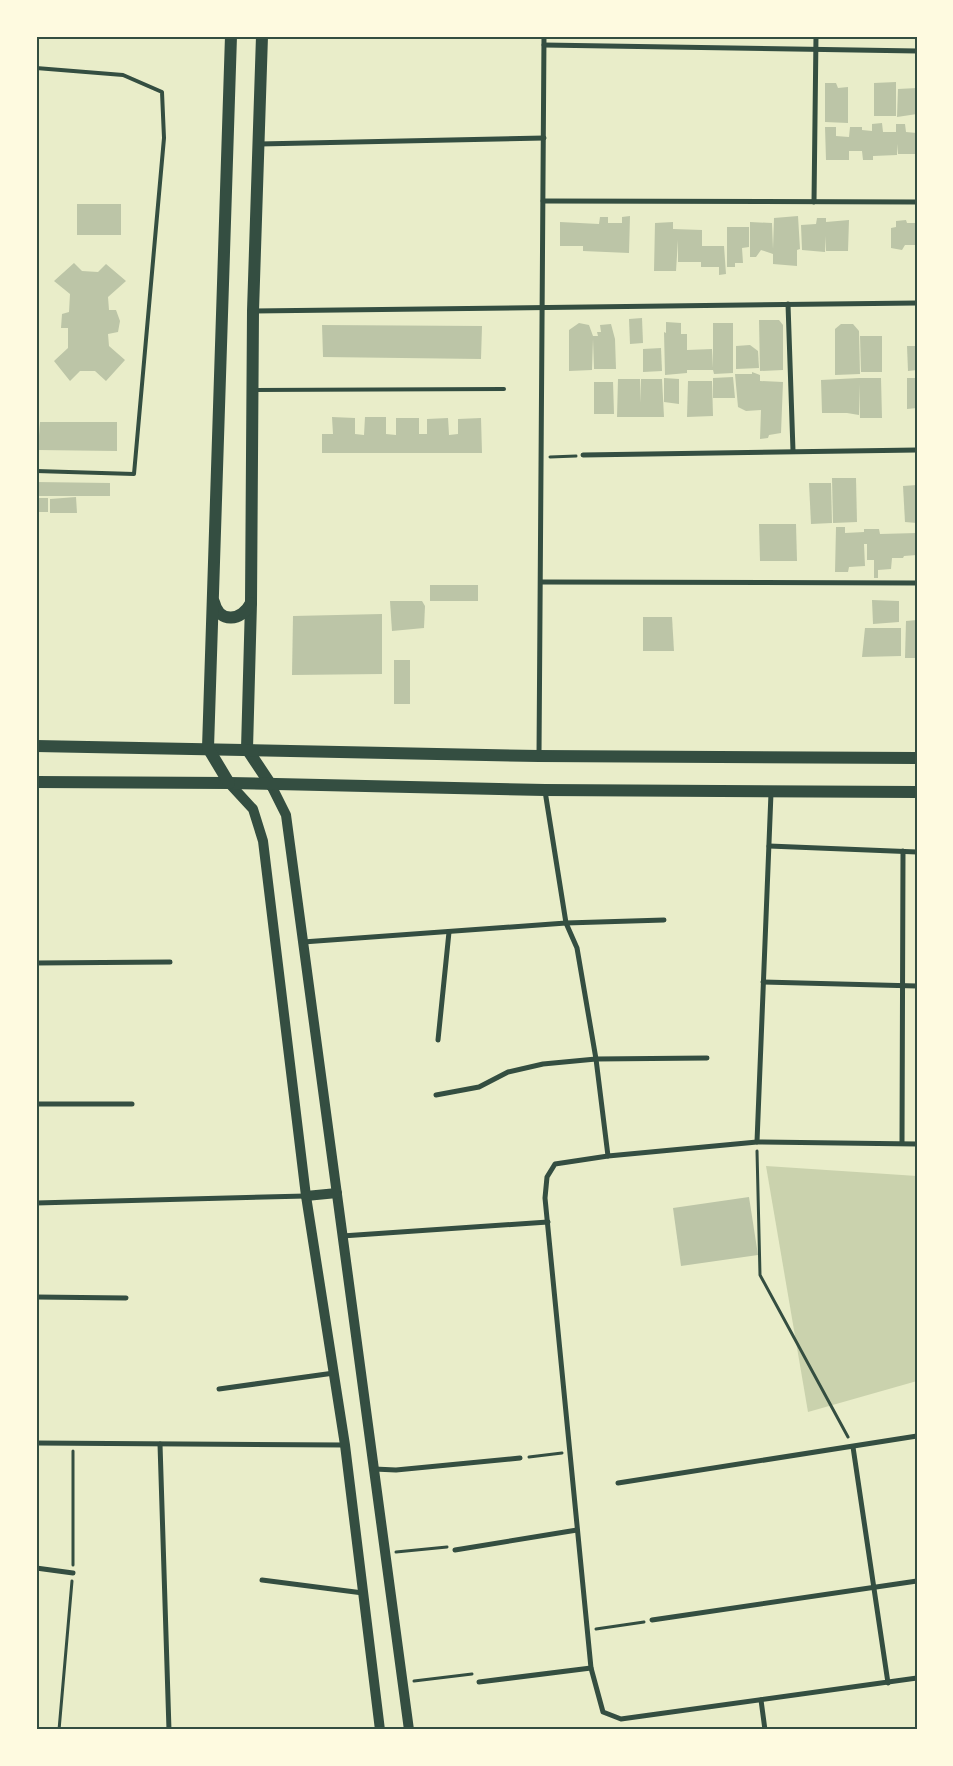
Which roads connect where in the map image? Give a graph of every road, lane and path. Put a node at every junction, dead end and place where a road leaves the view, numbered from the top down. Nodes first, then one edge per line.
1 (231, 36) edge
2 (262, 36) edge
3 (544, 36) edge
4 (816, 36) edge
5 (544, 45) junction
6 (816, 50) junction
7 (917, 51) edge
8 (36, 68) edge
9 (544, 138) junction
10 (258, 144) junction
11 (543, 201) junction
12 (814, 202) junction
13 (917, 202) edge
14 (917, 303) edge
15 (788, 304) junction
16 (542, 306) junction
17 (252, 310) junction
18 (504, 389) dead end
19 (252, 390) junction
20 (917, 450) edge
21 (793, 451) junction
22 (583, 455) joint
23 (541, 457) junction
24 (36, 471) edge
25 (540, 582) junction
26 (917, 583) edge
27 (213, 600) junction
28 (251, 603) junction
29 (36, 746) edge
30 (208, 748) junction
31 (247, 749) junction
32 (539, 756) junction
33 (917, 758) edge
34 (36, 782) edge
35 (230, 783) junction
36 (272, 785) junction
37 (545, 790) junction
38 (771, 792) junction
39 (917, 792) edge
40 (769, 846) junction
41 (903, 851) junction
42 (917, 852) edge
43 (664, 920) dead end
44 (566, 923) junction
45 (449, 932) junction
46 (303, 942) junction
47 (170, 962) dead end
48 (36, 964) edge
49 (763, 982) junction
50 (903, 986) junction
51 (917, 986) edge
52 (438, 1040) dead end
53 (707, 1058) dead end
54 (596, 1059) junction
55 (436, 1095) dead end
56 (36, 1104) edge
57 (132, 1104) dead end
58 (756, 1142) junction
59 (902, 1143) junction
60 (917, 1144) edge
61 (608, 1156) junction
62 (337, 1193) junction
63 (306, 1196) junction
64 (36, 1203) edge
65 (548, 1222) junction
66 (342, 1236) junction
67 (36, 1297) edge
68 (126, 1298) dead end
69 (334, 1373) junction
70 (219, 1389) dead end
71 (917, 1436) edge
72 (36, 1443) edge
73 (73, 1443) junction
74 (160, 1444) junction
75 (345, 1445) junction
76 (853, 1447) junction
77 (570, 1453) junction
78 (520, 1458) joint
79 (374, 1469) junction
80 (618, 1483) dead end
81 (577, 1530) junction
82 (455, 1550) joint
83 (385, 1554) junction
84 (36, 1568) edge
85 (73, 1572) junction
86 (262, 1580) dead end
87 (917, 1581) edge
88 (875, 1588) junction
89 (363, 1593) junction
90 (652, 1620) joint
91 (587, 1630) junction
92 (591, 1668) junction
93 (917, 1678) edge
94 (402, 1682) junction
95 (479, 1682) joint
96 (888, 1683) junction
97 (762, 1700) junction
98 (59, 1730) edge
99 (169, 1730) edge
100 (380, 1730) edge
101 (409, 1730) edge
102 (765, 1730) edge

1 - 27 main road
2 - 10 main road
3 - 5 street
4 - 6 street
5 - 6 street
5 - 9 street
6 - 7 street
6 - 12 street
8 - 24 lane
9 - 10 street
9 - 11 street
10 - 17 main road
11 - 12 street
11 - 16 street
12 - 13 street
14 - 15 street
15 - 16 street
15 - 21 street
16 - 17 street
16 - 23 street
17 - 19 main road
18 - 19 lane
19 - 28 main road
20 - 21 street
21 - 22 street
22 - 23 path
23 - 25 street
25 - 26 street
25 - 32 street
27 - 28 main road
27 - 30 main road
28 - 31 main road
29 - 30 main road
30 - 31 main road
30 - 35 main road
31 - 32 main road
31 - 36 main road
32 - 33 main road
34 - 35 main road
35 - 36 main road
35 - 63 main road
36 - 37 main road
36 - 46 main road
37 - 38 main road
37 - 44 street
38 - 39 main road
38 - 40 street
40 - 41 street
40 - 49 street
41 - 42 street
41 - 50 street
43 - 44 street
44 - 45 street
44 - 54 street
45 - 46 street
45 - 52 street
46 - 62 main road
47 - 48 street
49 - 50 street
49 - 58 street
50 - 51 street
50 - 59 street
53 - 54 street
54 - 55 street
54 - 61 street
56 - 57 street
58 - 59 street
58 - 61 street
58 - 76 path
59 - 60 street
61 - 65 street
62 - 63 main road
62 - 66 main road
63 - 64 street
63 - 69 main road
65 - 66 street
65 - 77 street
66 - 79 main road
67 - 68 street
69 - 70 street
69 - 75 main road
71 - 76 street
72 - 73 street
73 - 74 street
73 - 85 path
74 - 75 street
74 - 99 street
75 - 89 main road
76 - 80 street
76 - 88 street
77 - 78 path
77 - 81 street
78 - 79 street
79 - 83 main road
81 - 82 street
81 - 91 street
82 - 83 path
83 - 94 main road
84 - 85 street
85 - 98 path
86 - 89 street
87 - 88 street
88 - 90 street
88 - 96 street
89 - 100 main road
90 - 91 path
91 - 92 street
92 - 95 street
92 - 97 street
93 - 96 street
94 - 95 path
94 - 101 main road
96 - 97 street
97 - 102 street

